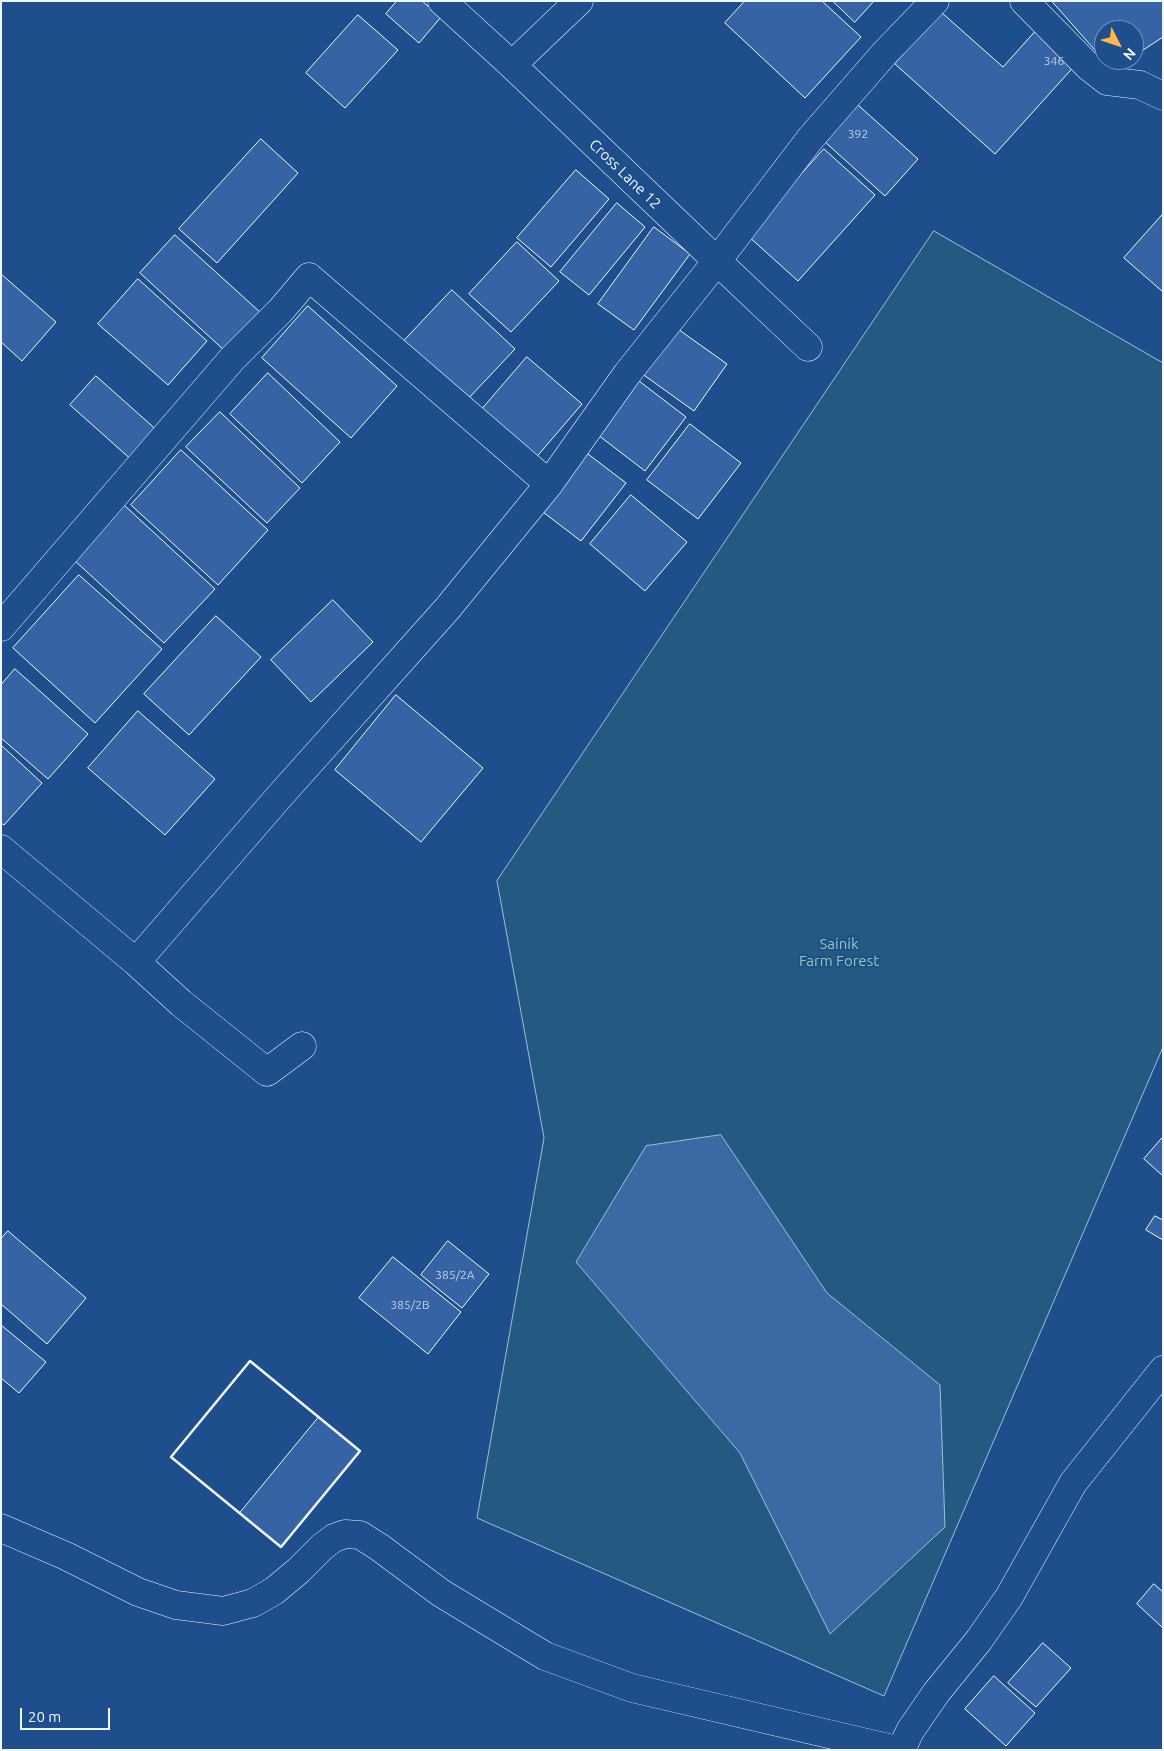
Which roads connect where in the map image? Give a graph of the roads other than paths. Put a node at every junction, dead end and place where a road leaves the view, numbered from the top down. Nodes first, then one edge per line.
1 (442, 1) edge
2 (579, 1) edge
3 (935, 1) edge
4 (1024, 1) edge
5 (512, 65) junction
6 (1163, 96) edge
7 (717, 261) junction
8 (808, 347) dead end
9 (549, 484) junction
10 (1, 627) edge
11 (1, 849) edge
12 (136, 962) junction
13 (302, 1046) dead end
14 (1163, 1370) edge
15 (1, 1528) edge
16 (897, 1750) edge
17 (901, 1750) edge

1 - 5 street, Cross Lane 12
2 - 5 street
3 - 7 street
4 - 6 street
5 - 7 street, Cross Lane 12
7 - 8 street, Cross Lane 12
7 - 9 street
9 - 10 street
9 - 12 street
11 - 12 street
12 - 13 street
14 - 17 street
15 - 16 street

